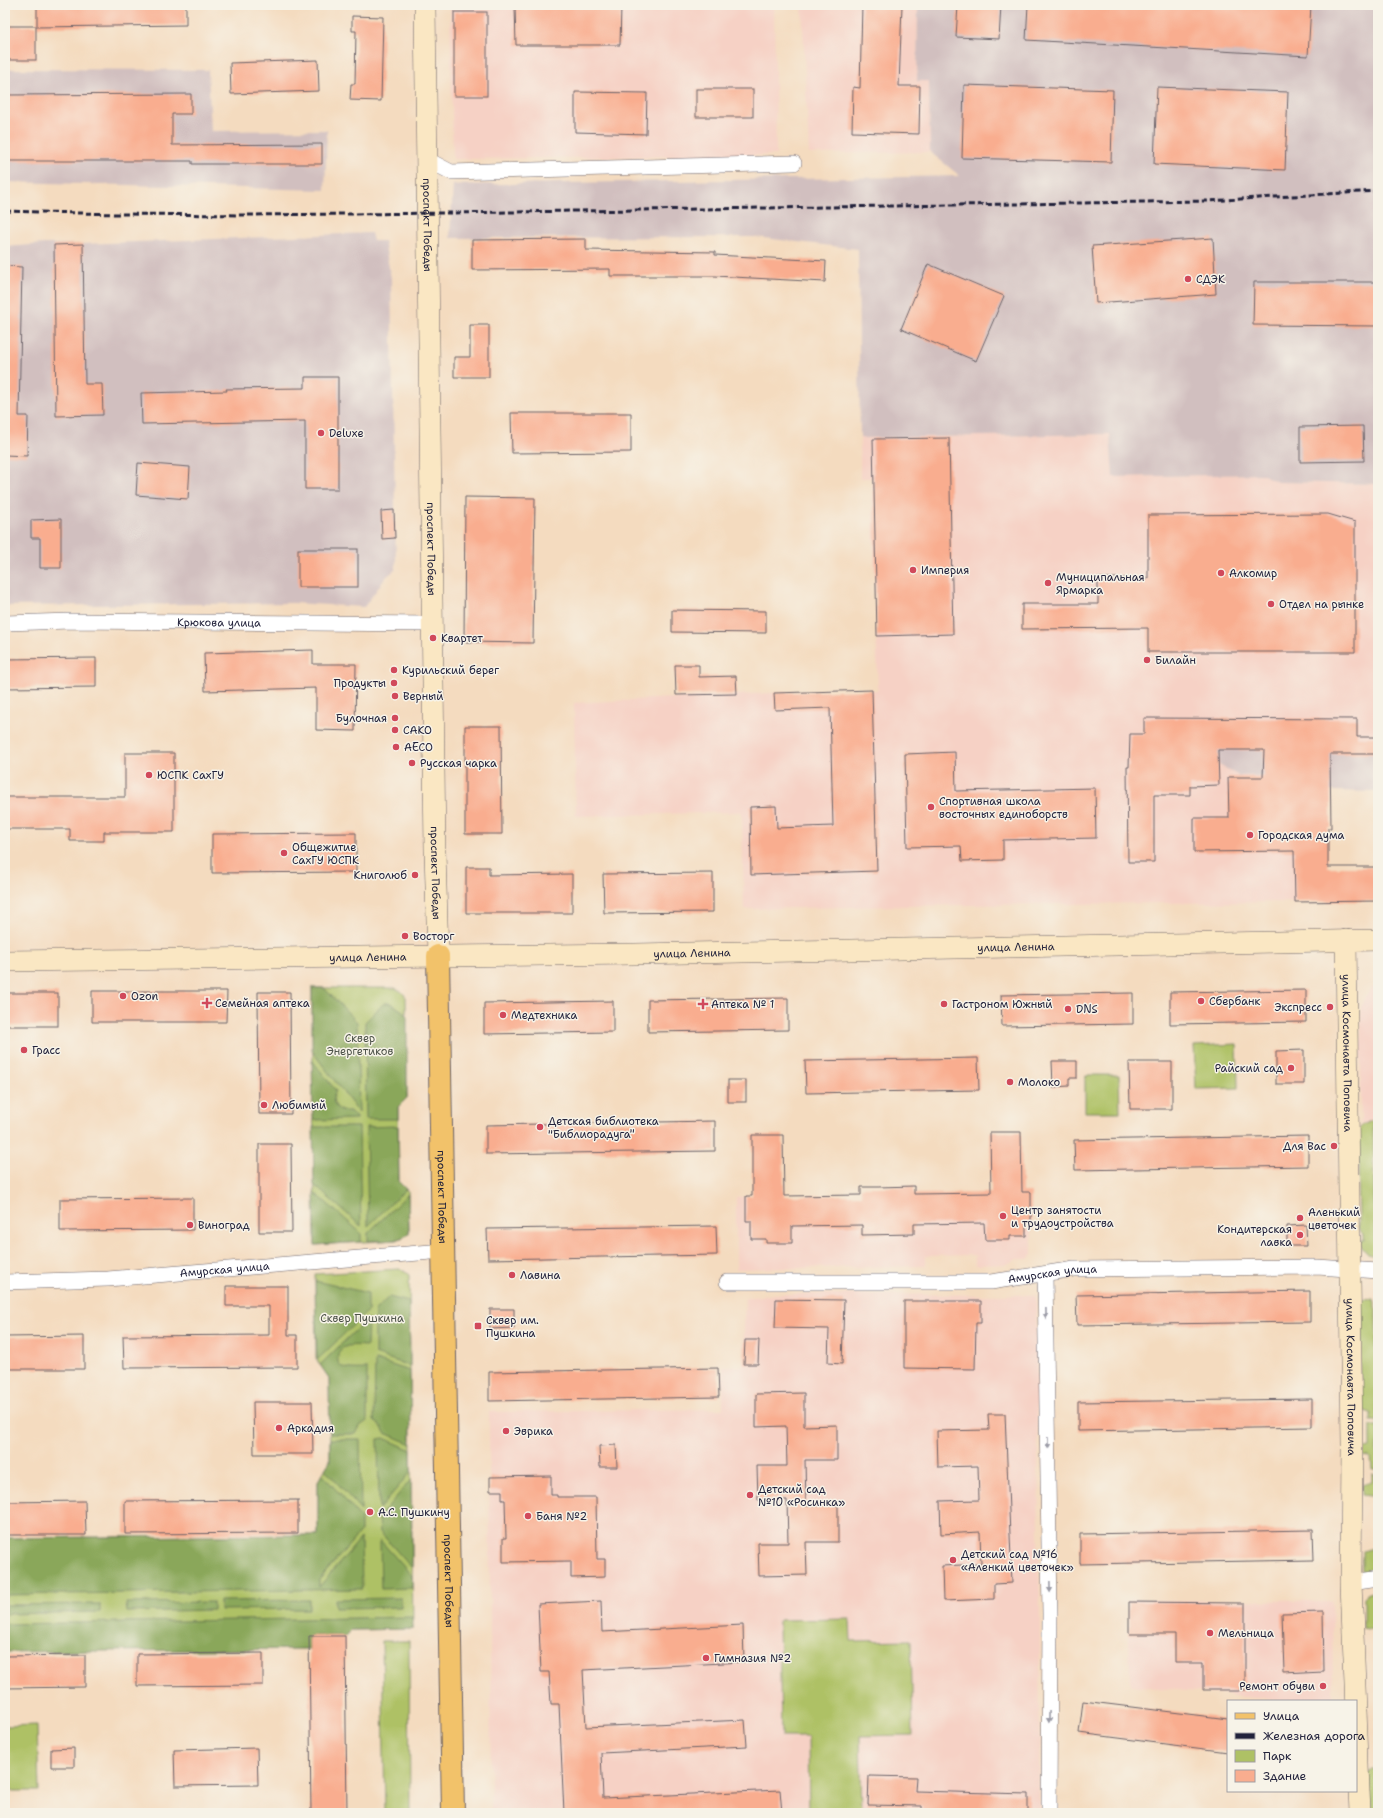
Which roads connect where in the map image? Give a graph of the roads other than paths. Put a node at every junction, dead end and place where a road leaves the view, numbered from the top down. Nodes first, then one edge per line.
1 (425, 5) edge
2 (426, 159) junction
3 (794, 163) dead end
4 (5, 623) edge
5 (432, 624) junction
6 (1346, 940) junction
7 (1378, 940) edge
8 (438, 956) junction
9 (5, 961) edge
10 (444, 1251) junction
11 (1350, 1269) junction
12 (1378, 1271) edge
13 (1045, 1274) junction
14 (5, 1282) edge
15 (727, 1282) dead end
16 (1378, 1579) edge
17 (1352, 1584) junction
18 (1356, 1700) edge
19 (1357, 1727) edge
20 (453, 1813) edge
21 (1049, 1813) edge
22 (1360, 1813) edge

1 - 2 main road, проспект Победы
2 - 3 street
2 - 5 main road, проспект Победы
4 - 5 street, Крюкова улица
5 - 8 main road, проспект Победы
6 - 7 main road, улица Ленина
6 - 8 main road, улица Ленина
6 - 11 main road, улица Космонавта Поповича
8 - 9 main road, улица Ленина
8 - 10 main road, проспект Победы
10 - 14 street, Амурская улица
10 - 20 main road, проспект Победы
11 - 12 street, Амурская улица
11 - 13 street, Амурская улица
11 - 17 main road, улица Космонавта Поповича
13 - 15 street, Амурская улица
13 -> 21 street
16 - 17 street
17 - 18 main road, улица Космонавта Поповича
19 - 22 main road, улица Космонавта Поповича

